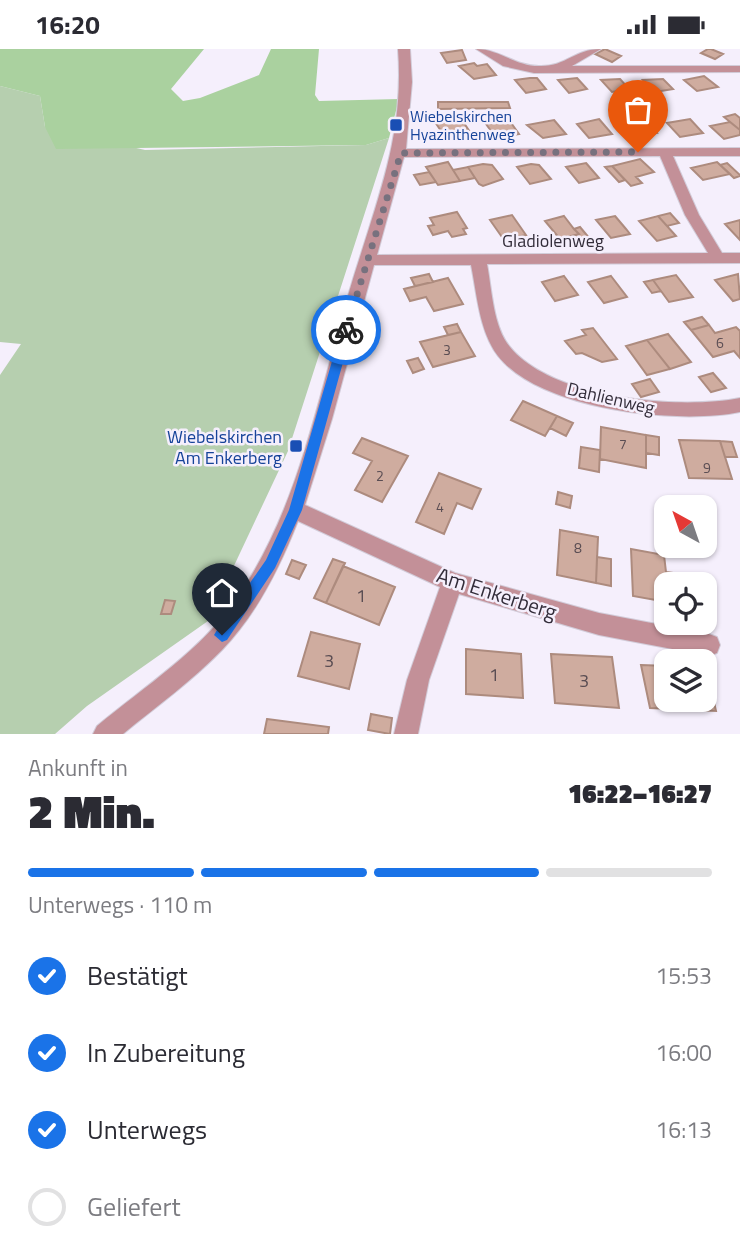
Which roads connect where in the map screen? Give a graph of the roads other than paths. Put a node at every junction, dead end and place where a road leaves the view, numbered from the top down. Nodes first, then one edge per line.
1 (404, 49) edge
2 (595, 49) edge
3 (486, 50) edge
4 (740, 69) edge
5 (557, 70) junction
6 (665, 152) junction
7 (740, 152) edge
8 (401, 153) junction
9 (718, 258) junction
10 (740, 258) edge
11 (366, 260) junction
12 (478, 260) junction
13 (740, 405) edge
14 (295, 510) junction
15 (452, 582) junction
16 (709, 645) dead end
17 (105, 734) edge
18 (406, 734) edge

1 - 8 street
2 - 5 street
3 - 5 street
4 - 5 street
6 - 7 street
6 - 8 street
6 - 9 street
8 - 11 street
9 - 10 street, Gladiolenweg
9 - 12 street, Gladiolenweg
11 - 12 street, Gladiolenweg
11 - 14 street
12 - 13 street, Dahlienweg
14 - 15 street, Am Enkerberg
14 - 17 street
15 - 16 street, Am Enkerberg
15 - 18 street

